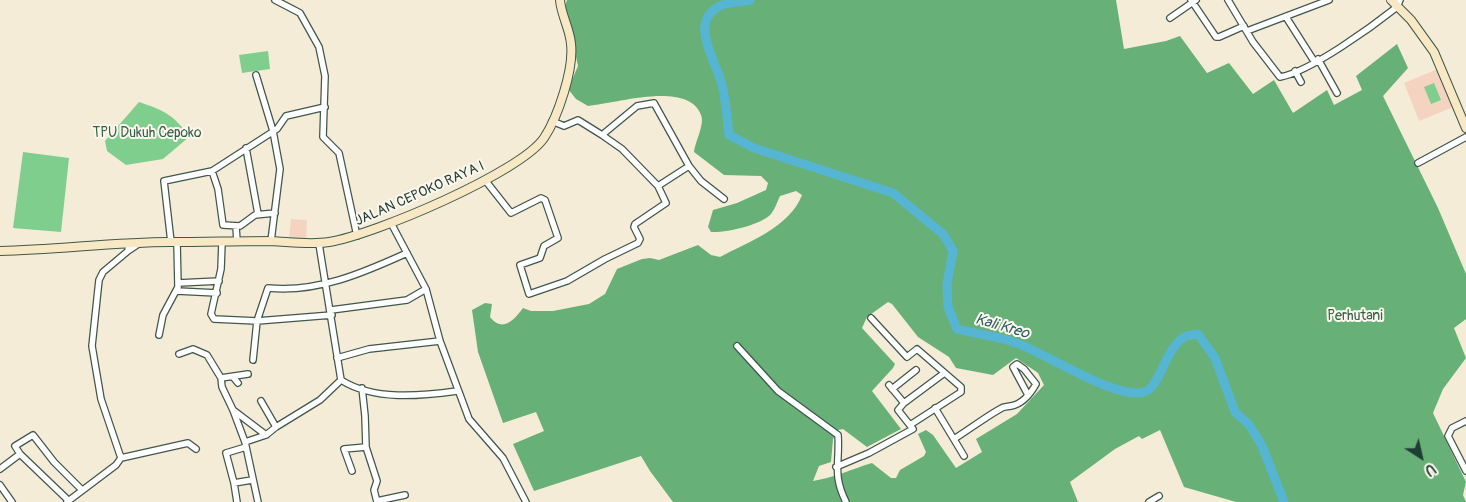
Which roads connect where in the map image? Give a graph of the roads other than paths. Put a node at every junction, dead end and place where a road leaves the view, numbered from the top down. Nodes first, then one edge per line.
1 (275, 0) edge
2 (560, 0) edge
3 (1228, 0) edge
4 (1328, 0) edge
5 (1391, 0) edge
6 (1193, 1) edge
7 (1399, 3) edge
8 (1286, 17) junction
9 (1170, 18) dead end
10 (1245, 29) junction
11 (1316, 60) junction
12 (1295, 71) junction
13 (256, 75) dead end
14 (1301, 82) dead end
15 (1337, 92) dead end
16 (325, 107) junction
17 (552, 121) junction
18 (1466, 128) edge
19 (273, 131) junction
20 (602, 135) junction
21 (1466, 137) edge
22 (246, 148) junction
23 (1418, 163) dead end
24 (689, 166) junction
25 (212, 170) junction
26 (485, 180) junction
27 (658, 186) junction
28 (724, 199) dead end
29 (275, 213) junction
30 (258, 214) junction
31 (391, 223) junction
32 (236, 226) junction
33 (357, 236) junction
34 (271, 241) junction
35 (174, 242) junction
36 (222, 242) junction
37 (237, 242) junction
38 (319, 244) junction
39 (129, 247) junction
40 (0, 251) edge
41 (407, 253) junction
42 (219, 281) junction
43 (178, 283) junction
44 (326, 284) junction
45 (426, 289) junction
46 (177, 291) junction
47 (217, 293) junction
48 (332, 313) junction
49 (871, 318) dead end
50 (257, 322) junction
51 (159, 335) dead end
52 (440, 341) junction
53 (737, 346) dead end
54 (179, 354) dead end
55 (337, 358) junction
56 (253, 360) dead end
57 (916, 370) dead end
58 (248, 374) dead end
59 (944, 374) junction
60 (233, 376) junction
61 (221, 378) junction
62 (341, 380) junction
63 (238, 383) dead end
64 (362, 388) junction
65 (458, 391) junction
66 (1028, 395) junction
67 (261, 401) dead end
68 (904, 403) junction
69 (935, 408) junction
70 (233, 410) junction
71 (1466, 421) edge
72 (910, 425) junction
73 (276, 427) junction
74 (266, 435) junction
75 (954, 439) junction
76 (245, 444) junction
77 (366, 446) junction
78 (196, 450) dead end
79 (20, 454) junction
80 (964, 456) dead end
81 (121, 458) junction
82 (836, 467) junction
83 (0, 469) edge
84 (352, 471) dead end
85 (1466, 471) edge
86 (252, 480) junction
87 (234, 484) junction
88 (0, 485) edge
89 (82, 490) junction
90 (405, 495) dead end
91 (1159, 496) dead end
92 (68, 501) edge
93 (377, 501) edge
94 (12, 502) edge
95 (237, 502) edge
96 (258, 502) edge
97 (526, 502) edge
98 (846, 502) edge
99 (1150, 502) edge

1 - 16 street
2 - 17 main road, JALAN CEPOKO RAYA I
3 - 10 street
4 - 8 street
5 - 7 main road
6 - 9 street
6 - 10 street
7 - 11 street
7 - 18 main road
8 - 10 street
8 - 11 street
10 - 12 street
11 - 12 street
11 - 15 street
12 - 14 street
13 - 19 street
16 - 19 street
16 - 33 street
17 - 20 street
17 - 26 main road, JALAN CEPOKO RAYA I
19 - 22 street
19 - 29 street
20 - 24 street
20 - 27 street
21 - 23 street
22 - 25 street
22 - 30 street
24 - 27 street
24 - 28 street
25 - 32 street
25 - 35 street
26 - 27 street
26 - 31 main road, JALAN CEPOKO RAYA I
29 - 30 street
29 - 34 street
30 - 32 street
31 - 33 main road, JALAN CEPOKO RAYA I
31 - 41 street
32 - 37 street
33 - 38 main road, JALAN CEPOKO RAYA I
34 - 37 main road, JALAN CEPOKO RAYA I
34 - 38 main road, JALAN CEPOKO RAYA I
35 - 36 main road, JALAN CEPOKO RAYA I
35 - 39 main road, JALAN CEPOKO RAYA I
35 - 43 street
36 - 37 main road, JALAN CEPOKO RAYA I
36 - 42 street
38 - 44 street
39 - 40 main road, JALAN CEPOKO RAYA I
39 - 81 street
41 - 44 street
41 - 45 street
42 - 43 street
42 - 47 street
43 - 46 street
44 - 48 street
44 - 50 street
45 - 48 street
45 - 52 street
46 - 47 street
46 - 51 street
47 - 50 street
48 - 50 street
48 - 55 street
49 - 59 street
50 - 56 street
52 - 55 street
52 - 65 street
53 - 82 street
54 - 61 street
55 - 62 street
57 - 68 street
58 - 60 street
59 - 68 street
59 - 69 street
60 - 61 street
60 - 63 street
61 - 70 street
62 - 64 street
62 - 73 street
64 - 65 street
64 - 77 street
65 - 97 street
66 - 66 street
66 - 75 street
67 - 73 street
68 - 72 street
69 - 72 street
69 - 75 street
70 - 74 street
70 - 76 street
71 - 85 street
72 - 82 street
73 - 74 street
74 - 76 street
75 - 80 street
76 - 86 street
76 - 87 street
77 - 84 street
77 - 93 street
78 - 81 street
79 - 83 street
79 - 89 street
79 - 92 street
81 - 89 street
82 - 98 street
86 - 87 street
86 - 96 street
87 - 95 street
88 - 94 street
89 - 92 street
90 - 93 street
91 - 99 street

